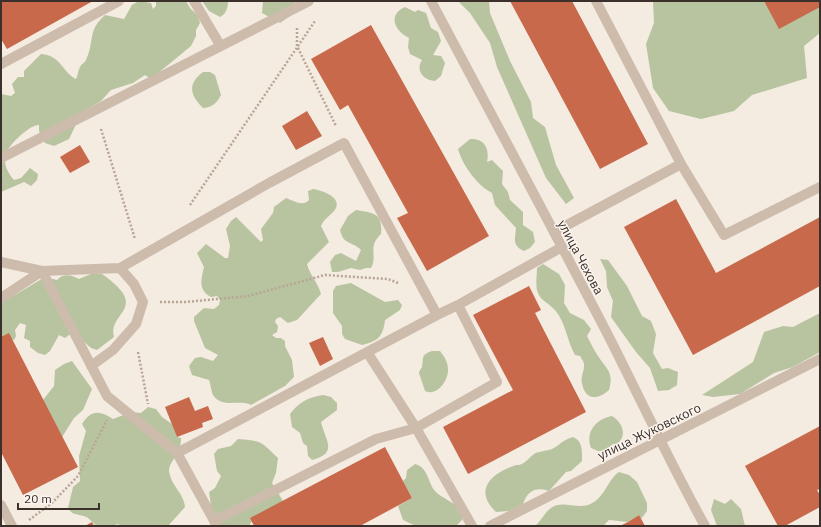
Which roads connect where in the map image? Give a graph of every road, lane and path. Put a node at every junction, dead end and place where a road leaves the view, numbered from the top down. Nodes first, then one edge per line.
1 (119, 1) edge
2 (194, 1) edge
3 (309, 1) edge
4 (431, 1) edge
5 (596, 1) edge
6 (296, 3) edge
7 (319, 14) dead end
8 (220, 45) junction
9 (297, 46) junction
10 (1, 63) edge
11 (94, 110) junction
12 (344, 143) junction
13 (1, 158) edge
14 (681, 164) junction
15 (820, 187) edge
16 (187, 210) dead end
17 (554, 232) junction
18 (562, 247) junction
19 (140, 257) junction
20 (1, 262) edge
21 (120, 268) junction
22 (42, 271) junction
23 (426, 294) junction
24 (1, 298) edge
25 (143, 302) junction
26 (458, 305) junction
27 (437, 315) junction
28 (133, 328) junction
29 (367, 352) junction
30 (820, 359) edge
31 (91, 366) junction
32 (116, 403) junction
33 (416, 428) junction
34 (153, 433) junction
35 (661, 439) junction
36 (177, 453) junction
37 (1, 505) edge
38 (27, 521) dead end
39 (215, 524) edge
40 (12, 526) edge
41 (472, 526) edge
42 (490, 526) edge
43 (705, 526) edge

1 - 10 street
2 - 8 street
3 - 6 street
4 - 17 street, улица Чехова
5 - 14 street
6 - 8 street
6 - 9 path
7 - 9 path
8 - 11 street
9 - 12 path
9 - 16 path
11 - 13 street
11 - 19 path
12 - 19 street
12 - 23 street
14 - 15 street
14 - 17 street
17 - 18 street, улица Чехова
18 - 26 street
18 - 35 street, улица Чехова
19 - 21 street
20 - 22 street
21 - 22 street
21 - 25 street
22 - 24 street
22 - 31 street
23 - 25 path
23 - 27 street
25 - 28 street
26 - 27 street
26 - 33 street
27 - 29 street
28 - 31 street
28 - 34 path
29 - 33 street
29 - 36 street
30 - 35 street, улица Жуковского
31 - 32 street
32 - 34 street
32 - 38 path
33 - 39 street
33 - 41 street
34 - 36 street
35 - 42 street, улица Жуковского
35 - 43 street, улица Чехова
36 - 39 street
37 - 40 street

